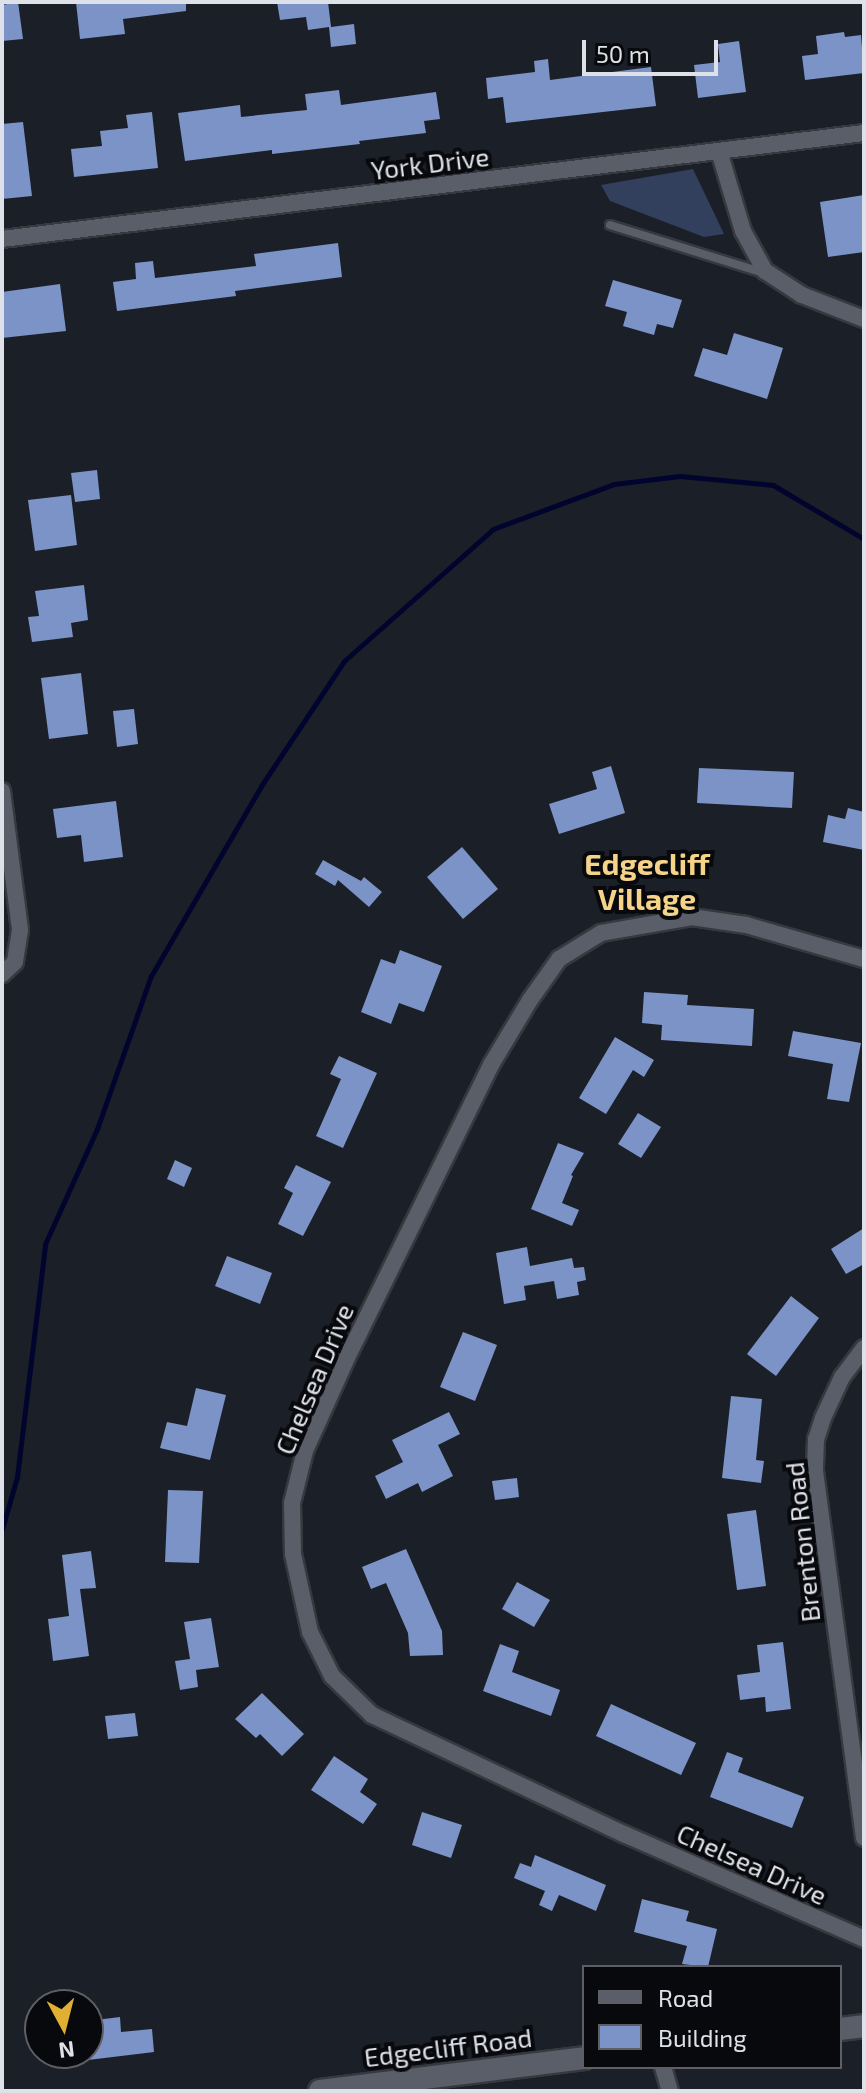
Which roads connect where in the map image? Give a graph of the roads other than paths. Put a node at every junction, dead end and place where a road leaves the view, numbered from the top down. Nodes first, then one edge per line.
1 (864, 133) edge
2 (719, 151) junction
3 (610, 225) dead end
4 (2, 239) edge
5 (769, 274) junction
6 (864, 319) edge
7 (2, 791) edge
8 (864, 959) edge
9 (2, 974) edge
10 (864, 1348) edge
11 (864, 1838) edge
12 (864, 1939) edge
13 (864, 2026) edge
14 (842, 2029) edge
15 (582, 2058) edge
16 (664, 2069) edge
17 (347, 2090) edge
18 (320, 2091) edge
19 (670, 2091) edge

1 - 2 street, York Drive
2 - 4 street, York Drive
2 - 5 street
3 - 5 lane
5 - 6 street
7 - 9 street
8 - 12 street, Chelsea Drive
10 - 11 street, Brenton Road
13 - 14 street
15 - 17 street, Edgecliff Road
16 - 19 street
17 - 18 street, Edgecliff Road

